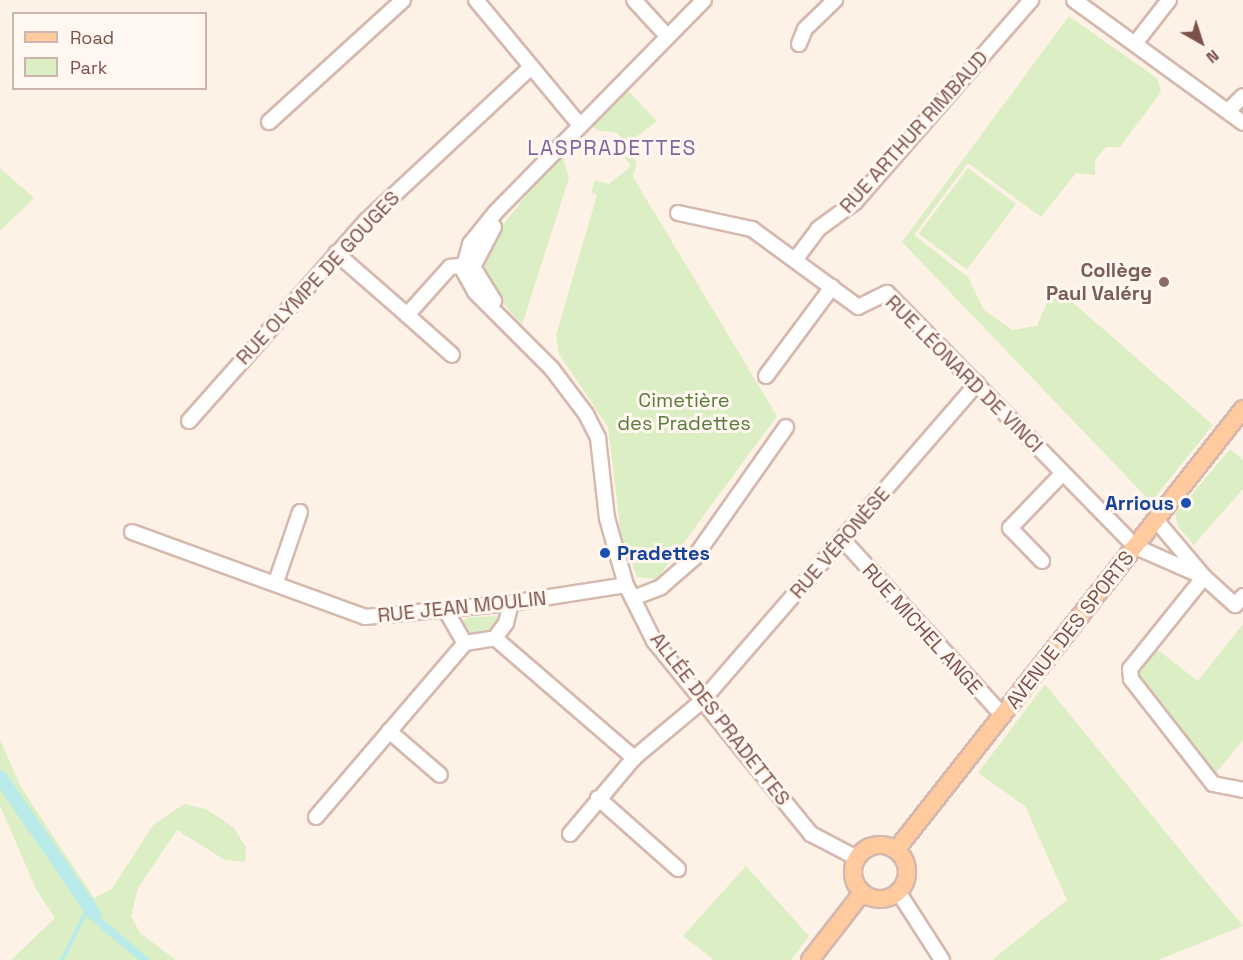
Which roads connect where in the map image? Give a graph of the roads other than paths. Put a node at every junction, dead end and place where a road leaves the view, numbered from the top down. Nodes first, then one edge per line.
1 (403, 0) edge
2 (476, 0) edge
3 (634, 0) edge
4 (704, 0) edge
5 (835, 0) edge
6 (1031, 0) edge
7 (1074, 0) edge
8 (1169, 0) edge
9 (667, 36) junction
10 (1137, 41) junction
11 (799, 44) dead end
12 (531, 67) junction
13 (1243, 96) edge
14 (1228, 111) junction
15 (269, 122) dead end
16 (578, 123) junction
17 (1243, 123) edge
18 (678, 213) dead end
19 (336, 253) junction
20 (795, 260) junction
21 (468, 263) junction
22 (832, 287) junction
23 (406, 315) junction
24 (452, 355) dead end
25 (766, 376) dead end
26 (977, 383) junction
27 (1243, 409) edge
28 (189, 421) dead end
29 (786, 427) dead end
30 (1063, 473) junction
31 (300, 512) dead end
32 (1156, 520) junction
33 (132, 532) dead end
34 (843, 540) junction
35 (1136, 547) junction
36 (1042, 561) dead end
37 (1204, 577) junction
38 (276, 582) junction
39 (626, 585) junction
40 (1243, 596) edge
41 (633, 598) junction
42 (511, 603) junction
43 (445, 609) junction
44 (495, 638) junction
45 (465, 643) junction
46 (702, 701) junction
47 (1003, 717) junction
48 (389, 731) junction
49 (634, 758) junction
50 (440, 775) dead end
51 (1243, 790) edge
52 (598, 798) junction
53 (316, 817) dead end
54 (570, 834) dead end
55 (896, 850) junction
56 (857, 858) junction
57 (678, 869) dead end
58 (862, 893) junction
59 (898, 893) junction
60 (810, 960) edge
61 (942, 960) edge

1 - 15 street
2 - 12 street
3 - 9 street
4 - 9 street
5 - 11 street
6 - 20 street, RUE ARTHUR RIMBAUD
7 - 10 street
8 - 10 street
9 - 16 street
10 - 14 street
12 - 16 street
12 - 19 street, RUE OLYMPE DE GOUGES
13 - 14 street
14 - 17 street
16 - 21 street
18 - 20 street, RUE LÉONARD DE VINCI
19 - 23 street
19 - 28 street, RUE OLYMPE DE GOUGES
20 - 22 street, RUE LÉONARD DE VINCI
21 - 23 street
21 - 39 street, ALLÉE DES PRADETTES
22 - 25 street
22 - 26 street, RUE LÉONARD DE VINCI
23 - 24 street
26 - 30 street, RUE LÉONARD DE VINCI
26 - 34 street, RUE VÉRONÈSE
27 - 32 main road, AVENUE DES SPORTS
29 - 41 street
30 - 35 street, RUE LÉONARD DE VINCI
30 - 36 street
31 - 38 street
32 - 35 main road, AVENUE DES SPORTS
32 - 37 street
33 - 38 street, RUE JEAN MOULIN
34 - 46 street, RUE VÉRONÈSE
34 - 47 street, RUE MICHEL ANGE
35 - 37 street
35 - 47 main road, AVENUE DES SPORTS
37 - 40 street
37 - 51 street
38 - 43 street, RUE JEAN MOULIN
39 - 41 street, ALLÉE DES PRADETTES
39 - 42 street, RUE JEAN MOULIN
41 - 46 street, ALLÉE DES PRADETTES
42 - 43 street, RUE JEAN MOULIN
42 - 44 street
43 - 45 street
44 - 45 street
44 - 49 street
45 - 48 street
46 - 49 street, RUE VÉRONÈSE
46 - 56 street, ALLÉE DES PRADETTES
47 - 55 main road, AVENUE DES SPORTS
48 - 50 street
48 - 53 street
49 - 52 street, RUE VÉRONÈSE
52 - 54 street, RUE VÉRONÈSE
52 - 57 street
55 - 56 main road
55 - 59 main road
56 - 58 main road
58 - 59 main road
58 - 60 main road
59 - 61 street

